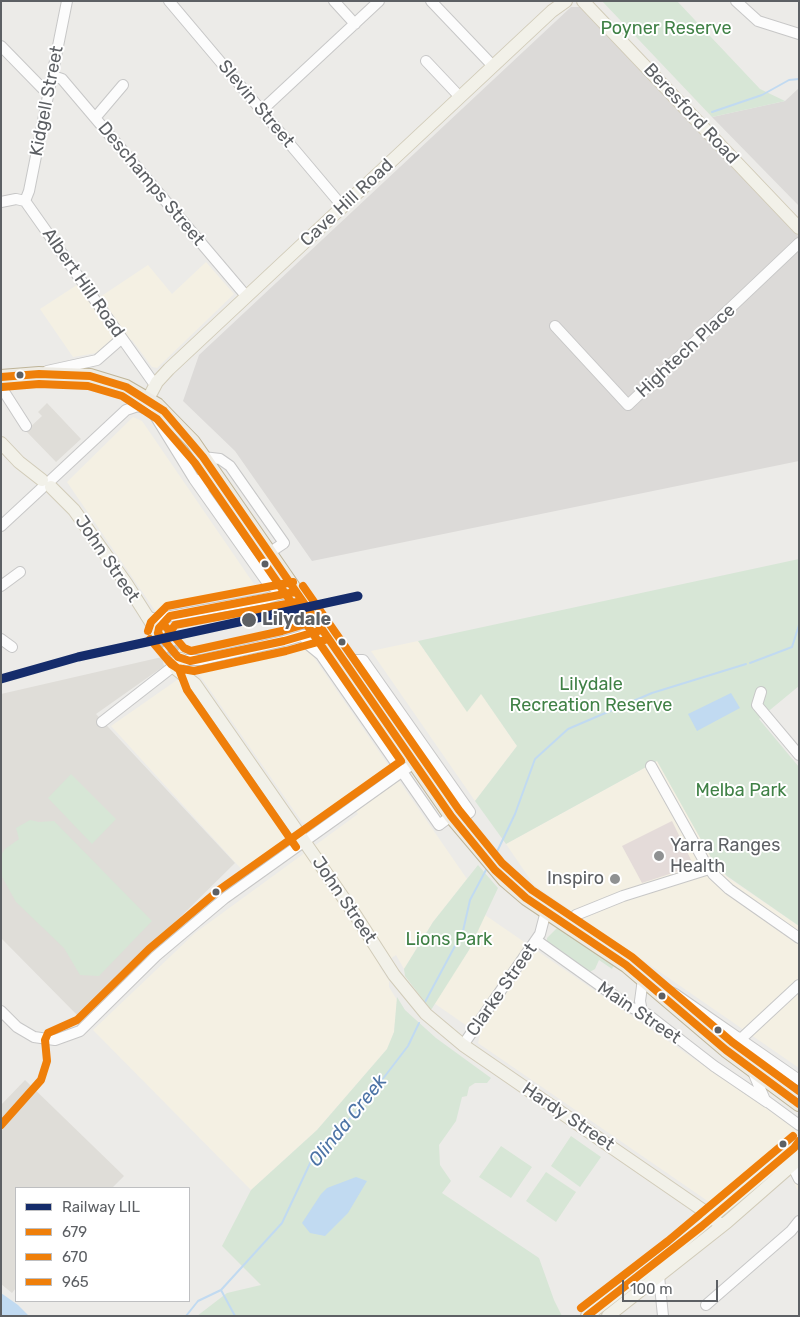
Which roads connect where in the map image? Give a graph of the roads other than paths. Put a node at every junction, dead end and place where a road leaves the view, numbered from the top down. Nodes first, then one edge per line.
1 (67, 1) edge
2 (170, 1) edge
3 (334, 1) edge
4 (379, 1) edge
5 (431, 1) edge
6 (566, 1) edge
7 (583, 1) edge
8 (593, 1) edge
9 (736, 1) edge
10 (555, 6) edge
11 (355, 24) junction
12 (799, 34) edge
13 (1, 46) edge
14 (426, 61) dead end
15 (493, 66) junction
16 (53, 76) junction
17 (123, 85) dead end
18 (50, 90) junction
19 (460, 97) junction
20 (261, 111) junction
21 (95, 118) junction
22 (25, 201) junction
23 (1, 202) edge
24 (343, 207) junction
25 (799, 219) edge
26 (799, 228) edge
27 (799, 243) edge
28 (246, 297) junction
29 (555, 326) dead end
30 (121, 339) junction
31 (39, 374) junction
32 (1, 377) edge
33 (155, 386) junction
34 (1, 387) edge
35 (152, 410) junction
36 (26, 426) dead end
37 (1, 443) edge
38 (203, 457) junction
39 (194, 479) junction
40 (46, 484) junction
41 (228, 494) junction
42 (1, 526) edge
43 (281, 539) junction
44 (260, 540) junction
45 (269, 553) junction
46 (20, 572) dead end
47 (1, 586) edge
48 (294, 596) junction
49 (146, 616) junction
50 (170, 616) junction
51 (320, 626) joint
52 (157, 635) joint
53 (303, 636) junction
54 (1, 639) edge
55 (12, 647) dead end
56 (344, 660) junction
57 (178, 662) junction
58 (761, 692) dead end
59 (102, 722) dead end
60 (428, 753) junction
61 (799, 755) edge
62 (415, 763) junction
63 (651, 766) dead end
64 (403, 772) junction
65 (452, 817) junction
66 (304, 841) junction
67 (709, 869) junction
68 (546, 911) junction
69 (564, 922) junction
70 (538, 937) junction
71 (799, 938) edge
72 (643, 979) junction
73 (799, 985) edge
74 (642, 1012) junction
75 (426, 1014) joint
76 (2, 1015) edge
77 (739, 1038) junction
78 (463, 1045) junction
79 (726, 1050) junction
80 (753, 1072) junction
81 (799, 1080) edge
82 (768, 1102) junction
83 (796, 1102) edge
84 (799, 1125) edge
85 (794, 1152) edge
86 (799, 1179) edge
87 (712, 1217) junction
88 (799, 1221) edge
89 (722, 1226) junction
90 (678, 1254) junction
91 (659, 1276) junction
92 (608, 1299) junction
93 (706, 1305) dead end
94 (586, 1316) edge
95 (608, 1316) edge
96 (662, 1316) edge

1 - 16 street, Kidgell Street
2 - 20 street, Slevin Street
3 - 11 street
4 - 11 street
5 - 15 street
6 - 10 main road, Cave Hill Road
7 - 26 main road, Beresford Road
8 - 25 main road, Beresford Road
9 - 12 street
10 - 15 main road, Cave Hill Road
11 - 20 street
13 - 18 street
14 - 19 street
15 - 19 main road, Cave Hill Road
16 - 18 street, Kidgell Street
16 - 21 street, Deschamps Street
17 - 21 street
18 - 22 street, Kidgell Street
19 - 24 main road, Cave Hill Road
20 - 24 street, Slevin Street
21 - 28 street, Deschamps Street
22 - 23 street
22 - 30 street, Albert Hill Road
24 - 28 main road, Cave Hill Road
27 - 29 street, Hightech Place
28 - 33 main road, Cave Hill Road
30 - 31 street
30 - 33 street, Albert Hill Road
31 - 32 highway
31 - 35 highway
33 - 35 main road, Cave Hill Road
34 - 36 street
35 - 38 highway
35 - 39 street
35 - 40 street
37 - 40 main road, John Street
38 - 41 highway
38 - 43 street
39 - 41 street
39 - 48 street
40 - 42 street
40 - 49 main road, John Street
41 - 44 highway
43 - 44 street
43 - 45 street
44 - 45 highway
45 - 48 highway
46 - 47 street
48 - 50 street
49 - 50 street
49 - 52 main road, John Street
50 - 52 street
51 - 53 street
51 - 56 highway
53 - 57 street
53 - 64 street
54 - 55 street
56 - 60 street
56 - 62 highway
57 - 59 street
57 - 66 main road, John Street
58 - 61 street
60 - 62 street
60 - 65 street
62 - 64 street
62 - 65 highway
63 - 67 street
64 - 65 street
64 - 66 street
65 - 68 highway
66 - 75 main road, John Street
66 - 76 street
67 - 69 street, Clarke Street
67 - 71 street
68 - 69 highway
68 - 70 street, Clarke Street
69 - 70 street, Clarke Street
69 - 72 highway
70 - 74 street, Main Street
70 - 78 street, Clarke Street
72 - 74 street
72 - 77 street, Main Street
72 - 79 highway
73 - 77 street
74 - 82 street, Main Street
75 - 78 main road, Hardy Street
77 - 79 street
77 - 81 street, Main Street
78 - 87 main road, Hardy Street
79 - 80 highway
80 - 82 street
80 - 83 highway
82 - 83 street
82 - 84 street, Main Street
85 - 86 street
85 - 87 main road
85 - 89 main road
87 - 89 main road, Hardy Street
87 - 90 main road
88 - 93 street
89 - 90 main road
90 - 91 main road
90 - 92 main road
91 - 92 main road
91 - 95 main road
91 - 96 street
92 - 94 main road

